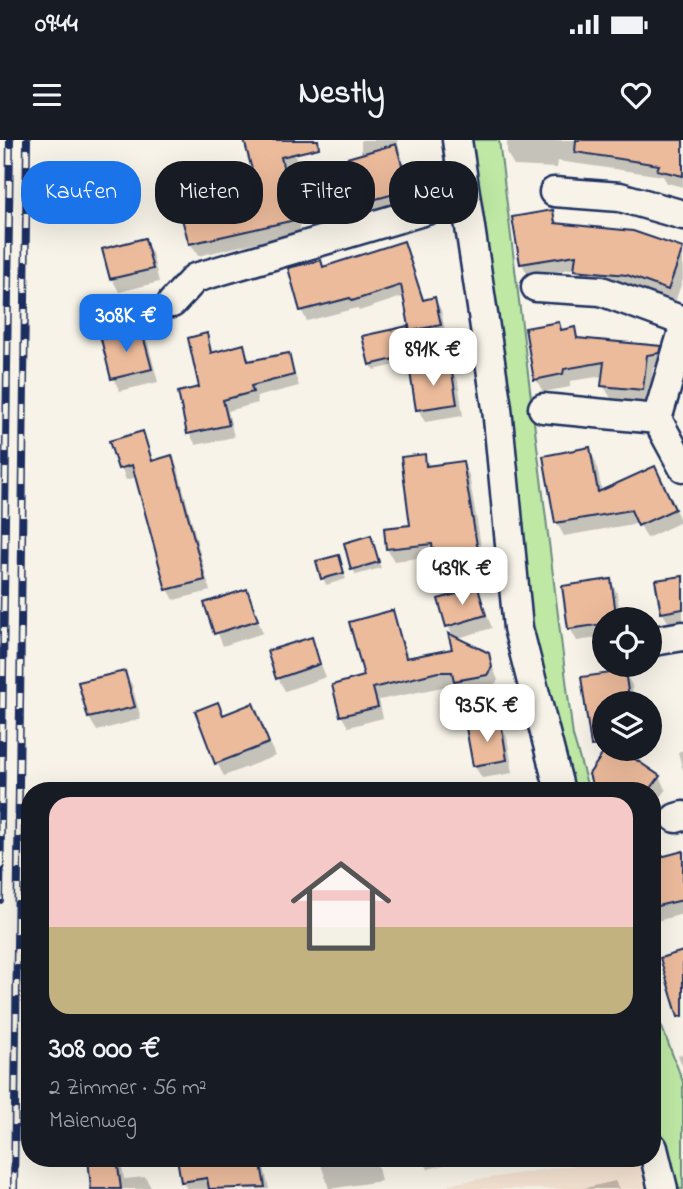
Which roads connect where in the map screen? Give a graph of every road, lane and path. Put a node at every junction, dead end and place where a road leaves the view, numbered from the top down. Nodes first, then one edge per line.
1 (457, 140) edge
2 (459, 161) edge
3 (554, 192) dead end
4 (683, 215) edge
5 (389, 221) edge
6 (468, 224) edge
7 (536, 287) dead end
8 (172, 303) dead end
9 (683, 321) edge
10 (683, 331) edge
11 (543, 408) dead end
12 (657, 419) junction
13 (683, 467) edge
14 (683, 636) edge
15 (662, 640) edge
16 (558, 782) edge
17 (658, 1167) edge
18 (663, 1189) edge

1 - 2 street
3 - 4 street
5 - 8 street
6 - 16 street
7 - 9 street
10 - 12 street
11 - 12 street
12 - 13 street
14 - 15 street
17 - 18 street

